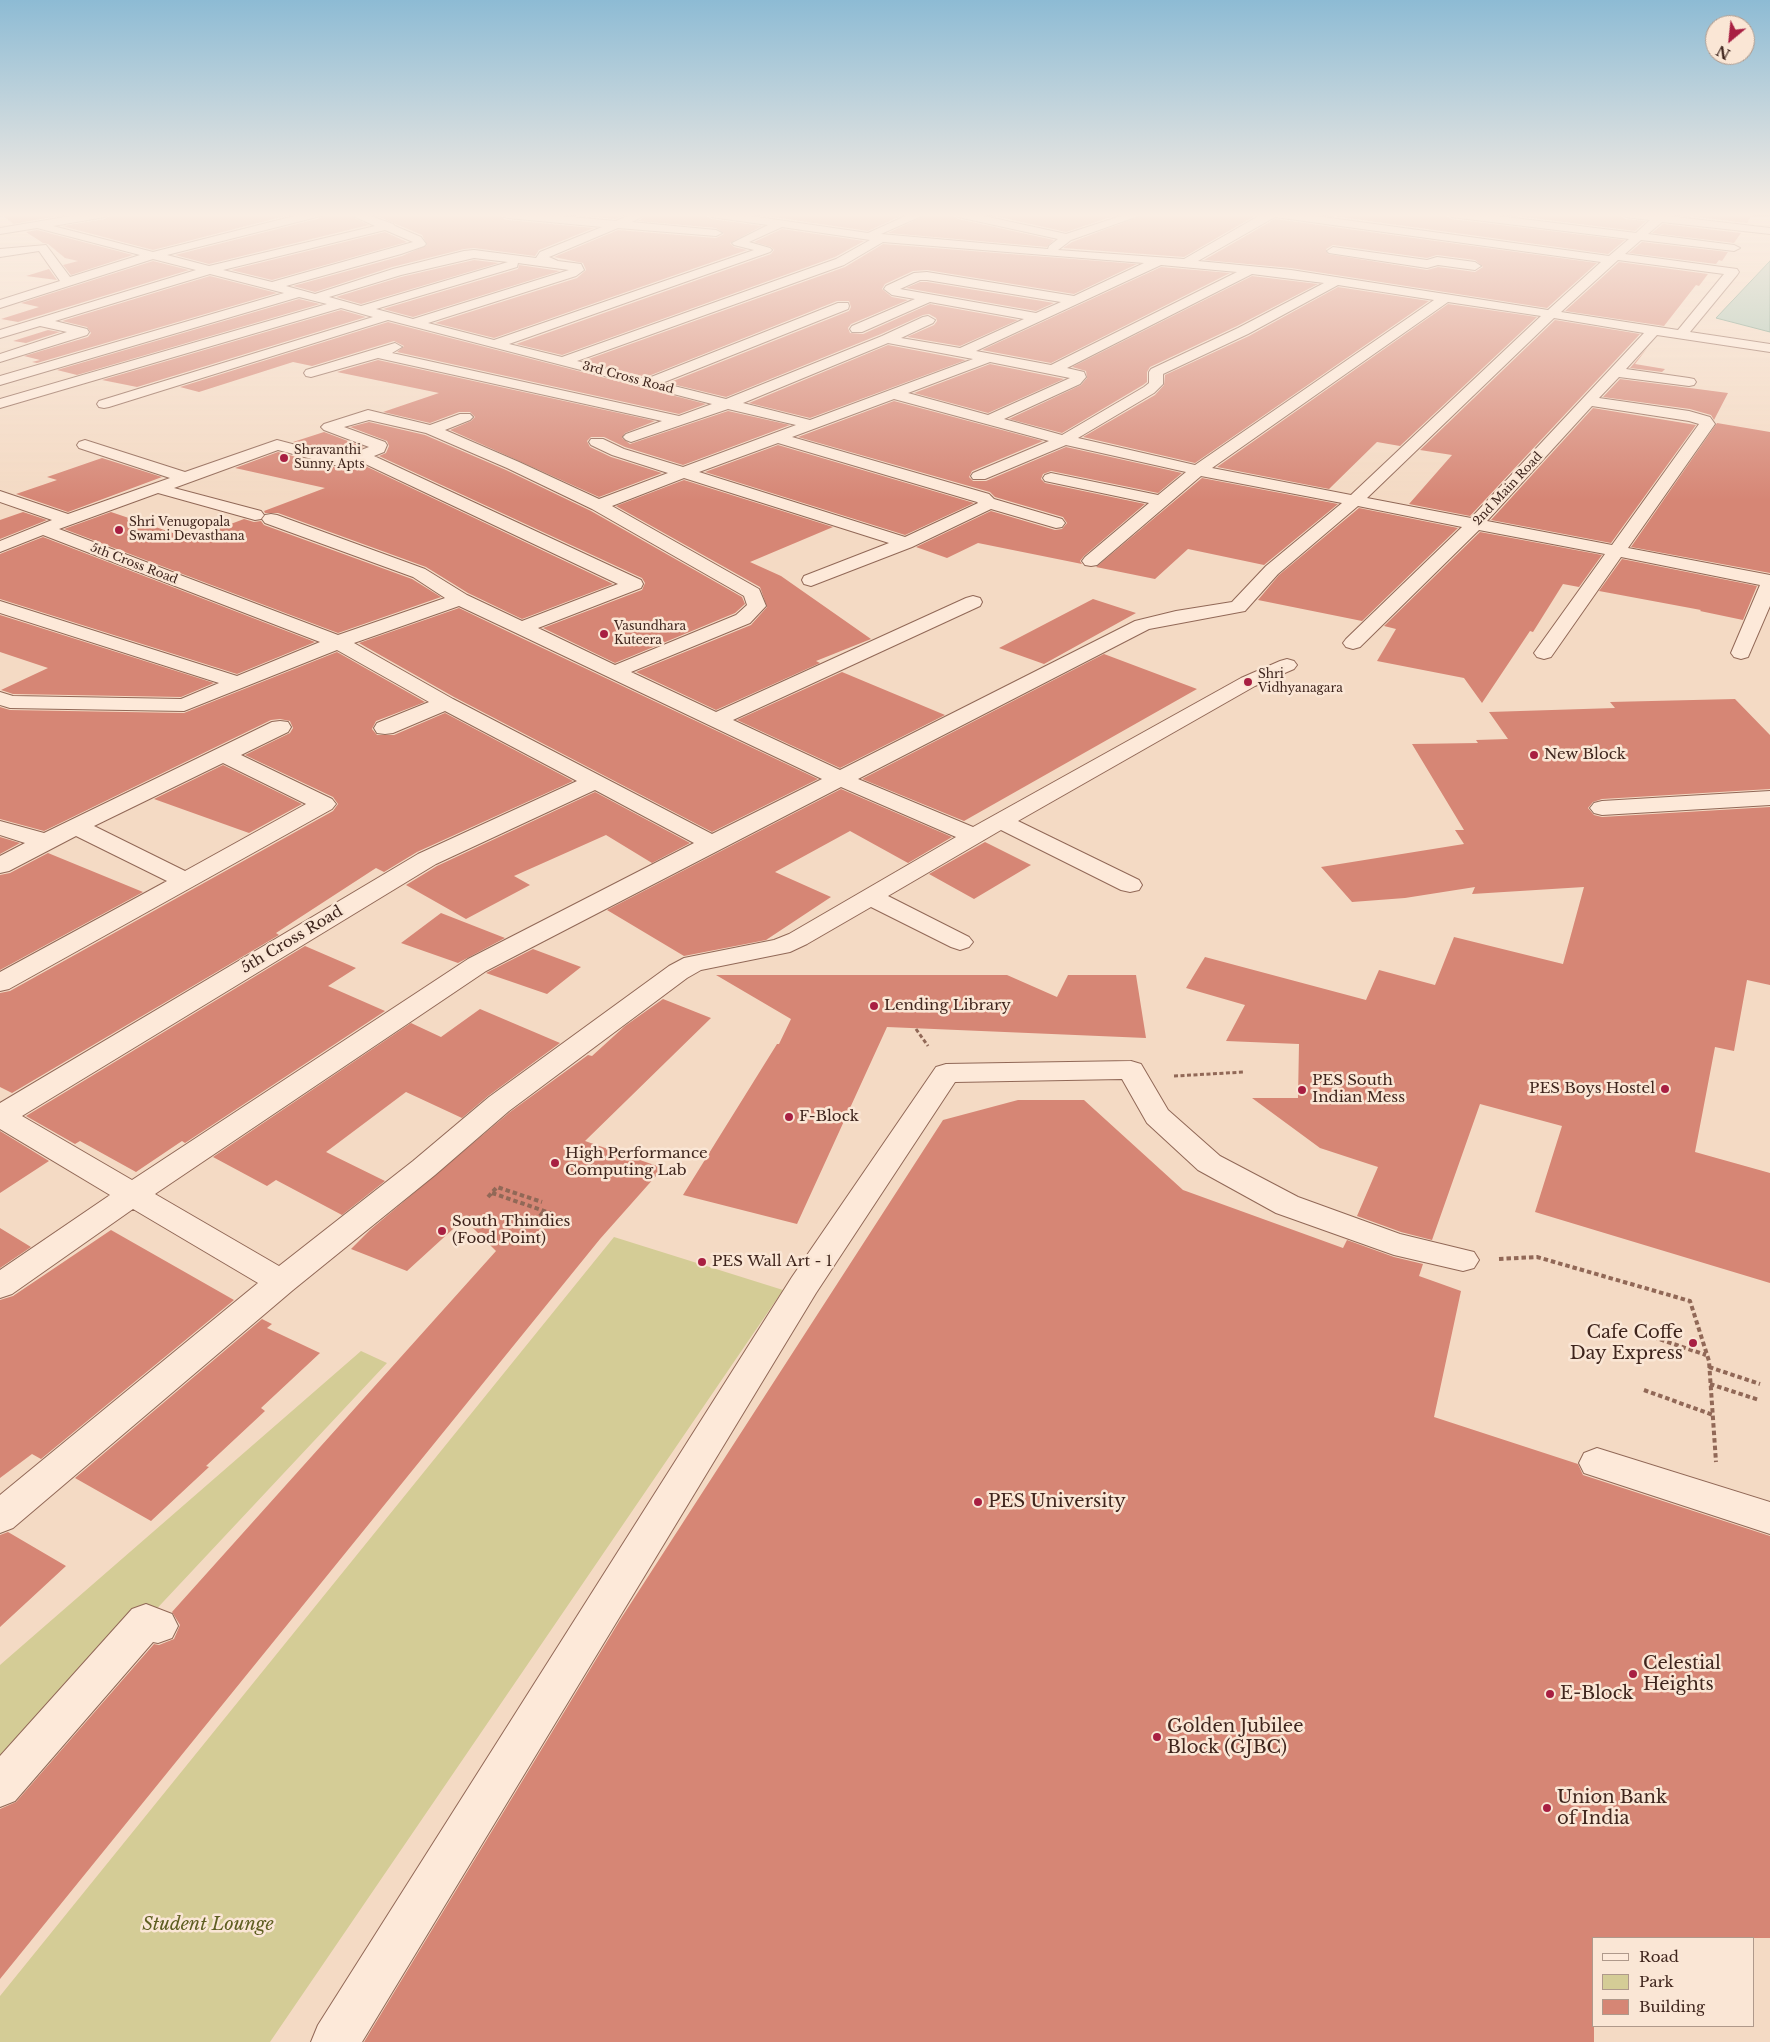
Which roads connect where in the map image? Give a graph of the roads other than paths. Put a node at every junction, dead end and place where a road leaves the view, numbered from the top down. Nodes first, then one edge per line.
1 (79, 309) edge
2 (244, 309) edge
3 (324, 309) edge
4 (364, 309) edge
5 (457, 309) edge
6 (595, 309) edge
7 (709, 309) edge
8 (835, 309) edge
9 (901, 309) edge
10 (991, 309) edge
11 (1057, 309) edge
12 (1173, 309) edge
13 (1283, 309) edge
14 (1428, 309) edge
15 (1520, 309) edge
16 (1557, 309) edge
17 (1702, 309) edge
18 (1552, 314) junction
19 (389, 316) junction
20 (1040, 318) junction
21 (928, 320) dead end
22 (37, 322) junction
23 (414, 323) junction
24 (857, 328) dead end
25 (435, 329) junction
26 (1655, 329) junction
27 (0, 334) edge
28 (1681, 334) junction
29 (887, 339) junction
30 (495, 344) junction
31 (1770, 348) edge
32 (378, 354) junction
33 (959, 354) junction
34 (0, 358) edge
35 (986, 359) junction
36 (565, 361) junction
37 (1053, 370) junction
38 (1616, 372) junction
39 (311, 373) dead end
40 (0, 381) edge
41 (1689, 382) dead end
42 (647, 384) junction
43 (894, 394) junction
44 (1589, 401) junction
45 (730, 403) junction
46 (0, 404) edge
47 (104, 404) dead end
48 (385, 408) dead end
49 (368, 415) junction
50 (465, 417) dead end
51 (991, 419) junction
52 (678, 420) junction
53 (813, 425) junction
54 (431, 430) junction
55 (631, 436) dead end
56 (778, 438) junction
57 (1064, 440) junction
58 (597, 442) dead end
59 (85, 446) dead end
60 (361, 456) junction
61 (1198, 470) junction
62 (686, 472) junction
63 (979, 476) dead end
64 (186, 478) junction
65 (1051, 478) dead end
66 (157, 488) junction
67 (0, 496) edge
68 (1162, 501) junction
69 (1354, 502) junction
70 (988, 503) junction
71 (598, 505) junction
72 (68, 520) junction
73 (1056, 523) dead end
74 (1474, 525) junction
75 (42, 529) junction
76 (906, 543) junction
77 (0, 547) edge
78 (1618, 551) junction
79 (1091, 561) dead end
80 (811, 580) dead end
81 (1770, 582) edge
82 (460, 599) junction
83 (974, 602) dead end
84 (0, 607) edge
85 (521, 628) junction
86 (338, 642) junction
87 (1354, 643) dead end
88 (1544, 653) dead end
89 (1741, 653) dead end
90 (1287, 665) dead end
91 (614, 672) junction
92 (239, 683) junction
93 (0, 698) edge
94 (446, 703) junction
95 (718, 720) junction
96 (280, 727) dead end
97 (384, 728) dead end
98 (224, 755) junction
99 (840, 779) junction
100 (594, 782) junction
101 (1770, 798) edge
102 (1602, 808) dead end
103 (1001, 821) junction
104 (77, 827) junction
105 (0, 828) edge
106 (974, 836) junction
107 (46, 841) junction
108 (712, 843) junction
109 (0, 866) edge
110 (187, 881) junction
111 (1130, 885) dead end
112 (870, 897) junction
113 (960, 942) dead end
114 (0, 983) edge
115 (0, 1116) edge
116 (133, 1194) junction
117 (1464, 1260) road end
118 (281, 1282) junction
119 (0, 1286) edge
120 (1597, 1463) dead end
121 (0, 1517) edge
122 (1770, 1518) edge
123 (158, 1626) dead end
124 (0, 1787) edge
125 (334, 2042) edge

1 - 22 street
2 - 40 street
3 - 46 street
4 - 19 street, 3rd Cross Road
5 - 23 street
6 - 30 street
7 - 36 street
8 - 42 street
9 - 24 street
10 - 20 street
11 - 20 street
12 - 37 street
13 - 57 street
14 - 61 street
15 - 18 street
16 - 18 street
17 - 28 street
18 - 26 street
18 - 69 street
19 - 23 street, 3rd Cross Road
19 - 47 street
20 - 33 street
21 - 29 street
22 - 27 street
22 - 34 street
23 - 25 street, 3rd Cross Road
25 - 30 street, 3rd Cross Road
25 - 32 street
26 - 28 street
26 - 38 street, 2nd Main Road
28 - 31 street
29 - 33 street
29 - 45 street
30 - 36 street, 3rd Cross Road
32 - 39 street
32 - 52 street
33 - 35 street
35 - 37 street
35 - 43 street
36 - 42 street, 3rd Cross Road
37 - 51 street
38 - 41 street
38 - 44 street, 2nd Main Road
42 - 45 street, 3rd Cross Road
43 - 51 street
43 - 53 street
44 - 74 street, 2nd Main Road
44 - 78 street
45 - 52 street
45 - 53 street, 3rd Cross Road
48 - 49 street
49 - 54 street
49 - 60 street
50 - 54 street
51 - 57 street
52 - 55 street
53 - 56 street
54 - 71 street
56 - 62 street
56 - 70 street
57 - 61 street
57 - 63 street
58 - 62 street
59 - 64 street
60 - 64 street
60 - 85 street
61 - 68 street
61 - 69 street
62 - 71 street
62 - 76 street
64 - 66 street
65 - 68 street
66 - 72 street
66 - 82 street
67 - 72 street
68 - 79 street
69 - 74 street
69 - 99 street
70 - 73 street
70 - 76 street
71 - 91 street
72 - 75 street
74 - 78 street
74 - 87 street, 2nd Main Road
75 - 77 street
75 - 86 street, 5th Cross Road
76 - 80 street
78 - 81 street
78 - 88 street
81 - 89 street
82 - 85 street
82 - 86 street
83 - 95 street
84 - 92 street
85 - 91 street
86 - 92 street
86 - 94 street, 5th Cross Road
90 - 103 street
91 - 95 street
92 - 93 street
94 - 97 street
94 - 100 street, 5th Cross Road
95 - 99 street
96 - 98 street
98 - 104 street
98 - 110 street
99 - 106 street
99 - 108 street
100 - 108 street, 5th Cross Road
100 - 115 street, 5th Cross Road
101 - 102 street
103 - 106 street
103 - 111 street
104 - 107 street
104 - 110 street
105 - 107 street
106 - 112 street
107 - 109 street
108 - 116 street
110 - 114 street
112 - 113 street
112 - 118 street
115 - 116 street
116 - 118 street
116 - 119 street
117 - 125 street
118 - 121 street
120 - 122 street
123 - 124 street

